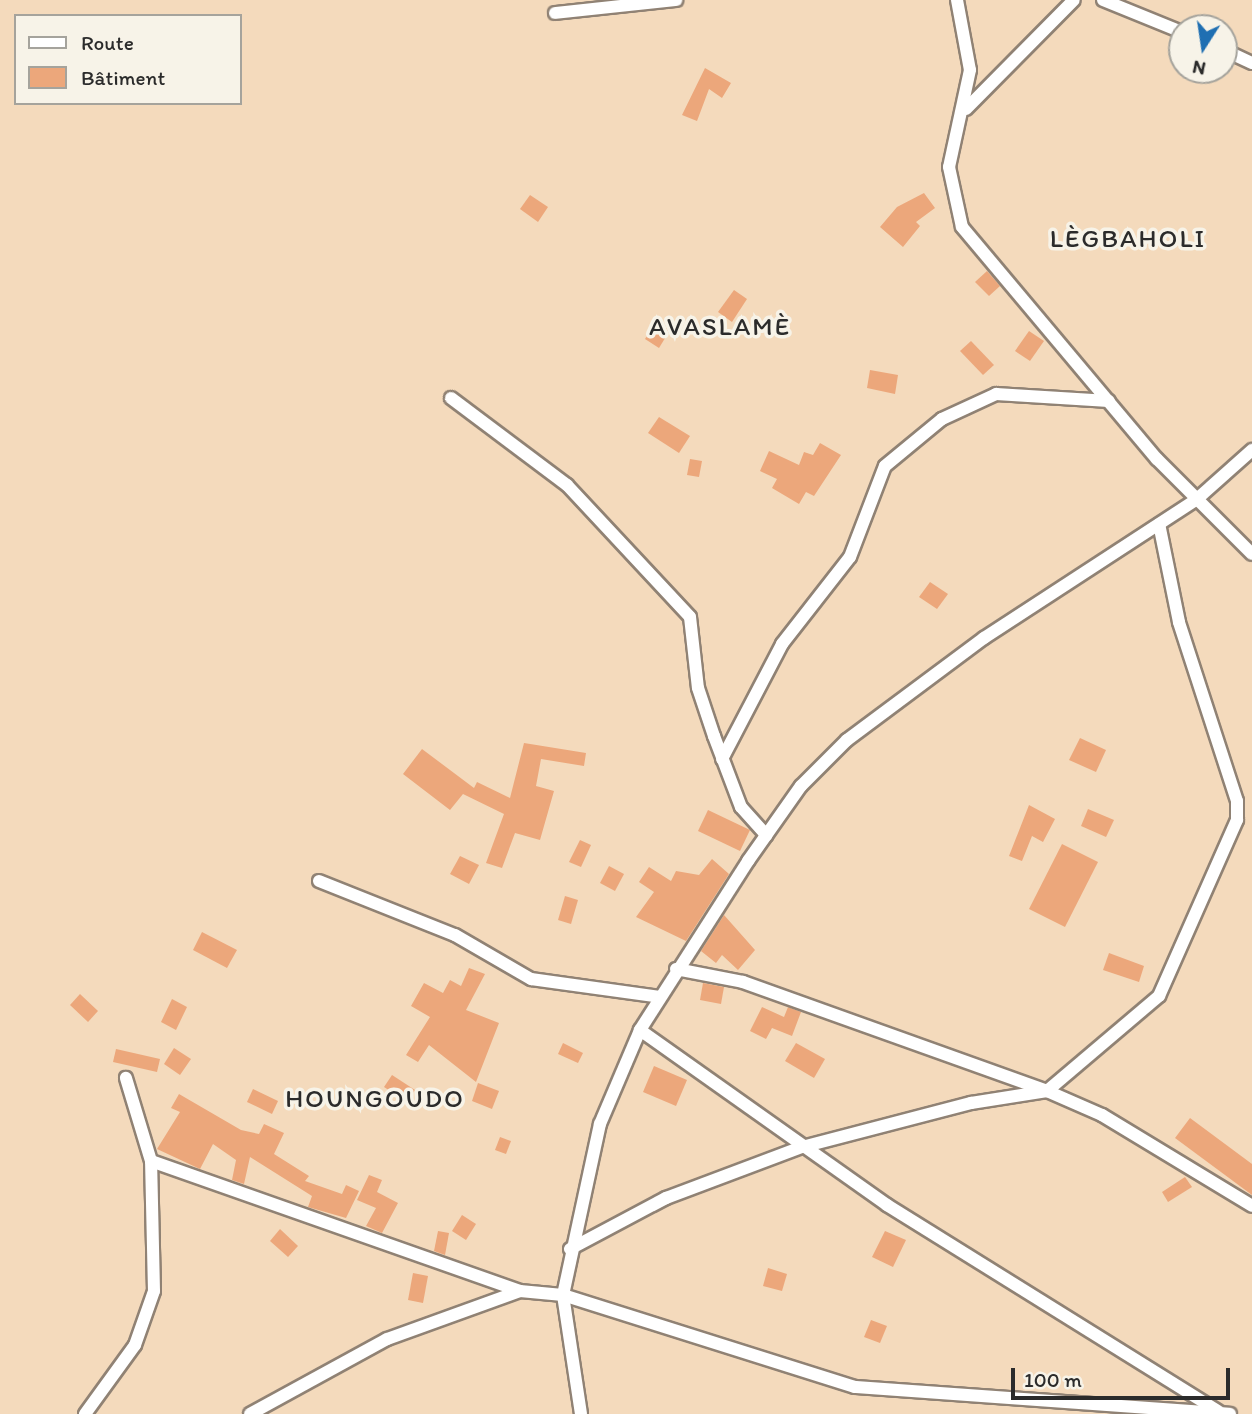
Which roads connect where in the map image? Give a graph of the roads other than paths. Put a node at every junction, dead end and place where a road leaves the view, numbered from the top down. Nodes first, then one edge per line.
1 (676, 0) edge
2 (957, 0) edge
3 (1074, 0) edge
4 (1102, 0) edge
5 (555, 13) dead end
6 (1168, 26) edge
7 (966, 109) junction
8 (451, 398) dead end
9 (1109, 401) junction
10 (1252, 450) edge
11 (1197, 499) junction
12 (1159, 524) junction
13 (1252, 554) edge
14 (722, 760) junction
15 (766, 835) junction
16 (319, 881) dead end
17 (676, 969) junction
18 (660, 997) junction
19 (640, 1030) junction
20 (126, 1078) dead end
21 (1047, 1091) junction
22 (802, 1147) junction
23 (150, 1161) junction
24 (1252, 1206) edge
25 (570, 1248) junction
26 (520, 1291) junction
27 (563, 1295) junction
28 (1225, 1413) edge
29 (85, 1414) edge
30 (250, 1414) edge
31 (581, 1414) edge

1 - 5 street
2 - 7 street
3 - 7 street
4 - 6 street
7 - 9 street
8 - 14 street
9 - 11 street
9 - 14 street
10 - 11 street
11 - 12 street
11 - 13 street
12 - 15 street
12 - 21 street
14 - 15 street
15 - 17 street
16 - 18 street
17 - 18 street
17 - 21 street
18 - 19 street
19 - 22 street
19 - 25 street
20 - 23 street
21 - 22 street
21 - 24 street
22 - 25 street
22 - 28 street
23 - 26 street
23 - 29 street
25 - 27 street
26 - 27 street
26 - 30 street
27 - 28 street
27 - 31 street

